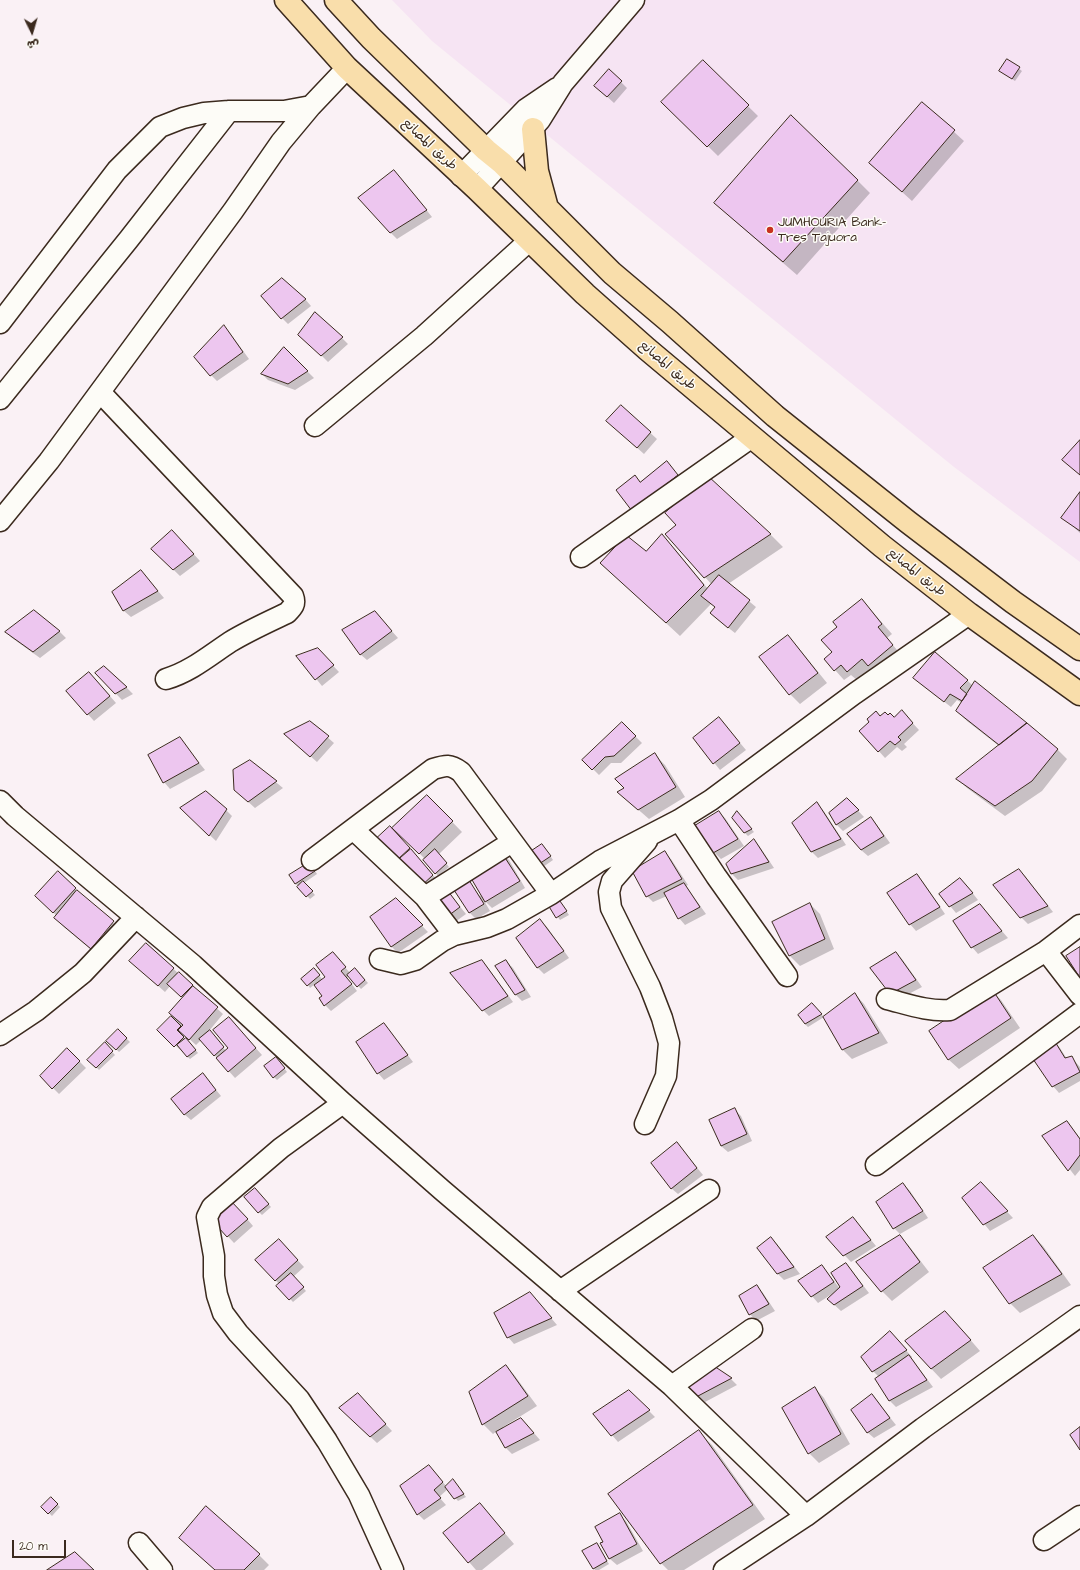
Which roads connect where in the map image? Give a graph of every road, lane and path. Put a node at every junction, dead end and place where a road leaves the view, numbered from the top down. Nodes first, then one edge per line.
1 (286, 0) edge
2 (336, 0) edge
3 (634, 0) edge
4 (348, 68) junction
5 (564, 83) junction
6 (311, 106) junction
7 (229, 111) junction
8 (533, 129) junction
9 (494, 157) junction
10 (469, 182) junction
11 (548, 209) junction
12 (530, 240) junction
13 (0, 323) edge
14 (100, 392) junction
15 (0, 400) edge
16 (315, 426) dead end
17 (752, 437) junction
18 (0, 521) edge
19 (582, 557) dead end
20 (969, 614) junction
21 (1080, 649) edge
22 (166, 679) dead end
23 (1080, 694) edge
24 (0, 801) edge
25 (679, 820) junction
26 (354, 830) junction
27 (654, 834) junction
28 (512, 842) junction
29 (312, 860) dead end
30 (551, 894) junction
31 (425, 897) junction
32 (136, 917) junction
33 (1080, 925) edge
34 (454, 935) junction
35 (1046, 951) junction
36 (380, 959) dead end
37 (787, 976) dead end
38 (1080, 995) edge
39 (887, 999) dead end
40 (1080, 1013) edge
41 (0, 1035) edge
42 (343, 1103) junction
43 (645, 1124) dead end
44 (876, 1165) dead end
45 (709, 1190) dead end
46 (560, 1291) junction
47 (1080, 1316) edge
48 (752, 1329) dead end
49 (672, 1386) junction
50 (806, 1516) junction
51 (1080, 1516) edge
52 (1044, 1540) dead end
53 (139, 1543) dead end
54 (162, 1570) edge
55 (393, 1570) edge
56 (724, 1570) edge

1 - 4 main road, طريق المصانع
2 - 9 main road
3 - 5 street
4 - 6 street
4 - 10 main road, طريق المصانع
5 - 8 street
5 - 9 street
6 - 7 street
6 - 14 street
7 - 13 street
7 - 15 street
8 - 9 street
8 - 11 main road
9 - 10 street
9 - 11 main road
10 - 12 main road, طريق المصانع
11 - 21 main road
12 - 16 street
12 - 17 main road, طريق المصانع
14 - 18 street
14 - 22 street
17 - 19 street
17 - 20 main road, طريق المصانع
20 - 23 main road, طريق المصانع
20 - 25 street
24 - 32 street
25 - 27 street
25 - 37 street
26 - 28 street
26 - 29 street
26 - 31 street
27 - 30 street
27 - 43 street
28 - 30 street
28 - 31 street
30 - 34 street
31 - 34 street
32 - 41 street
32 - 42 street
33 - 35 street
34 - 36 street
35 - 38 street
35 - 39 street
40 - 44 street
42 - 46 street
42 - 55 street
45 - 46 street
46 - 49 street
47 - 50 street
48 - 49 street
49 - 50 street
50 - 56 street
51 - 52 street
53 - 54 street

